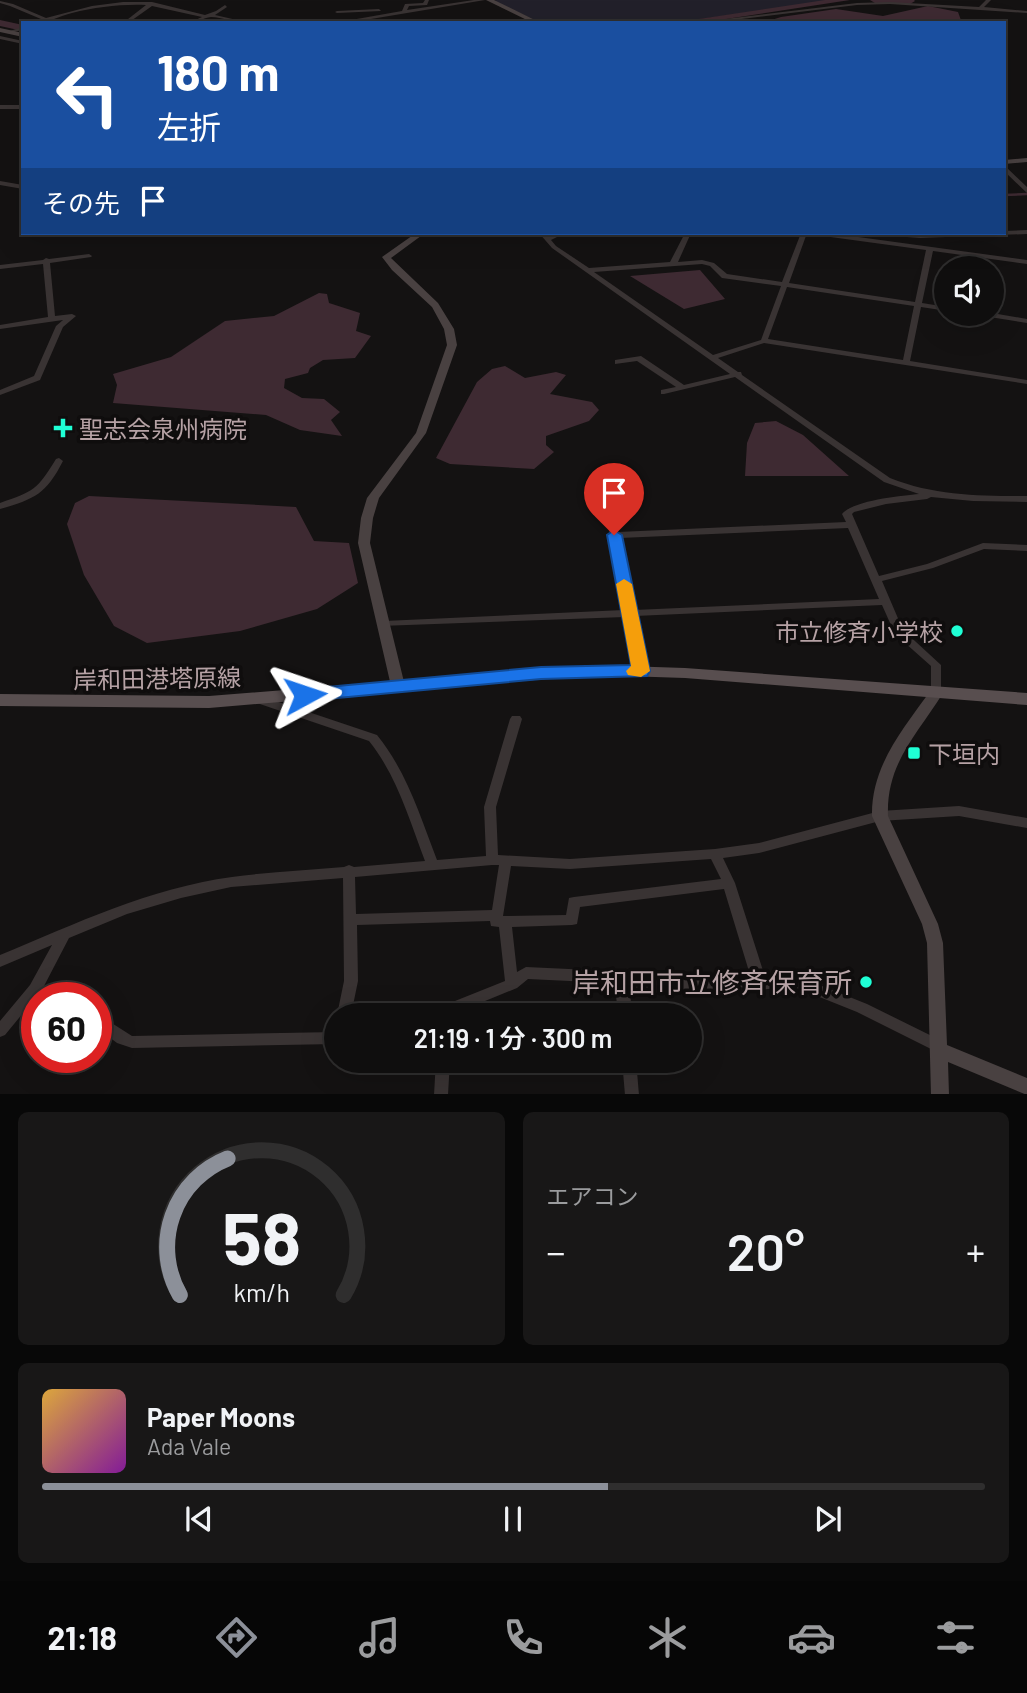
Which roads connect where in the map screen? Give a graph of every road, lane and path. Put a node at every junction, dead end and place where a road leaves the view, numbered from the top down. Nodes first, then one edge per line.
1 (163, 0) edge
2 (427, 0) edge
3 (483, 0) edge
4 (489, 0) edge
5 (989, 0) edge
6 (1, 1) edge
7 (150, 4) junction
8 (225, 6) dead end
9 (980, 8) junction
10 (412, 11) junction
11 (337, 12) dead end
12 (404, 12) junction
13 (1027, 12) edge
14 (397, 13) junction
15 (206, 15) junction
16 (38, 21) edge
17 (42, 21) edge
18 (128, 21) edge
19 (195, 21) edge
20 (238, 21) edge
21 (348, 21) edge
22 (411, 21) edge
23 (445, 21) edge
24 (476, 21) edge
25 (534, 21) edge
26 (714, 21) edge
27 (7, 31) edge
28 (0, 37) edge
29 (21, 42) edge
30 (0, 107) edge
31 (21, 107) edge
32 (1027, 160) edge
33 (1006, 164) edge
34 (1006, 166) edge
35 (0, 183) edge
36 (21, 187) edge
37 (1027, 191) edge
38 (1027, 232) edge
39 (1006, 233) edge
40 (418, 235) edge
41 (687, 235) edge
42 (803, 235) edge
43 (831, 235) edge
44 (907, 235) edge
45 (947, 235) edge
46 (545, 236) edge
47 (930, 248) junction
48 (89, 256) dead end
49 (46, 260) junction
50 (1027, 261) edge
51 (673, 264) junction
52 (0, 267) edge
53 (588, 270) junction
54 (783, 285) junction
55 (918, 305) junction
56 (934, 307) edge
57 (1004, 317) edge
58 (52, 319) junction
59 (1027, 321) edge
60 (0, 327) edge
61 (764, 341) junction
62 (714, 357) junction
63 (618, 362) dead end
64 (906, 363) junction
65 (738, 374) junction
66 (1027, 382) edge
67 (0, 387) edge
68 (682, 387) junction
69 (0, 393) edge
70 (664, 393) dead end
71 (59, 461) dead end
72 (603, 478) dead end
73 (936, 495) junction
74 (1027, 499) edge
75 (0, 506) edge
76 (850, 525) junction
77 (614, 535) junction
78 (1027, 548) edge
79 (875, 580) junction
80 (885, 602) junction
81 (629, 612) junction
82 (384, 624) junction
83 (641, 671) junction
84 (398, 686) junction
85 (936, 693) junction
86 (258, 699) junction
87 (1027, 699) edge
88 (0, 701) edge
89 (516, 719) dead end
90 (880, 816) junction
91 (1027, 823) edge
92 (715, 854) junction
93 (499, 860) junction
94 (432, 863) junction
95 (349, 870) junction
96 (729, 883) junction
97 (501, 918) junction
98 (350, 920) junction
99 (65, 933) junction
100 (0, 961) edge
101 (39, 982) edge
102 (622, 982) junction
103 (512, 984) junction
104 (760, 984) junction
105 (346, 1003) edge
106 (467, 1003) edge
107 (624, 1003) edge
108 (21, 1006) edge
109 (0, 1031) edge
110 (112, 1031) edge
111 (324, 1038) edge
112 (939, 1049) junction
113 (442, 1073) edge
114 (630, 1073) edge
115 (1027, 1087) edge
116 (441, 1094) edge
117 (632, 1094) edge
118 (940, 1094) edge

1 - 7 street
2 - 12 street
3 - 10 street
4 - 25 street
5 - 9 street
6 - 16 street
7 - 15 street
7 - 17 street
7 - 18 street
8 - 15 street
9 - 13 street
9 - 26 street
10 - 12 street
10 - 22 street
11 - 14 street
12 - 14 street
14 - 21 street
15 - 19 street
15 - 20 street
23 - 24 street
27 - 28 street
28 - 29 street
30 - 31 street
32 - 33 street
34 - 37 street
35 - 36 street
38 - 39 street
40 - 82 street
41 - 51 street
42 - 54 street
43 - 47 street
44 - 45 street
46 - 53 street
47 - 50 street
47 - 55 street
48 - 49 street
49 - 52 street
49 - 58 street
51 - 53 street
51 - 54 street
53 - 62 street
54 - 55 street
54 - 61 street
55 - 56 street
55 - 64 street
57 - 59 street
58 - 60 street
58 - 69 street
61 - 62 street
61 - 64 street
62 - 65 street
63 - 68 street
64 - 66 street
65 - 68 street
65 - 73 street
67 - 69 street
68 - 70 street
71 - 75 street
72 - 77 street
73 - 74 street
73 - 76 street
76 - 77 street
76 - 79 street
77 - 81 street
78 - 79 street
79 - 80 street
80 - 81 street
80 - 85 street
81 - 82 street
81 - 83 street
82 - 84 street
83 - 84 main road, 岸和田港塔原線
83 - 85 main road, 岸和田港塔原線
84 - 86 main road, 岸和田港塔原線
85 - 87 main road, 岸和田港塔原線
85 - 90 street
86 - 88 main road, 岸和田港塔原線
86 - 94 street
89 - 93 street
90 - 91 street
90 - 92 street
90 - 112 street
92 - 93 street
92 - 96 street
93 - 94 street
93 - 97 street
94 - 95 street
95 - 98 street
95 - 99 street
96 - 97 street
96 - 104 street
97 - 98 street
97 - 103 street
98 - 105 street
99 - 100 street
99 - 101 street
102 - 103 street
102 - 104 street
102 - 107 street
103 - 106 street
104 - 112 street
108 - 109 street
110 - 111 street
112 - 115 street
112 - 118 street
113 - 116 street
114 - 117 street

